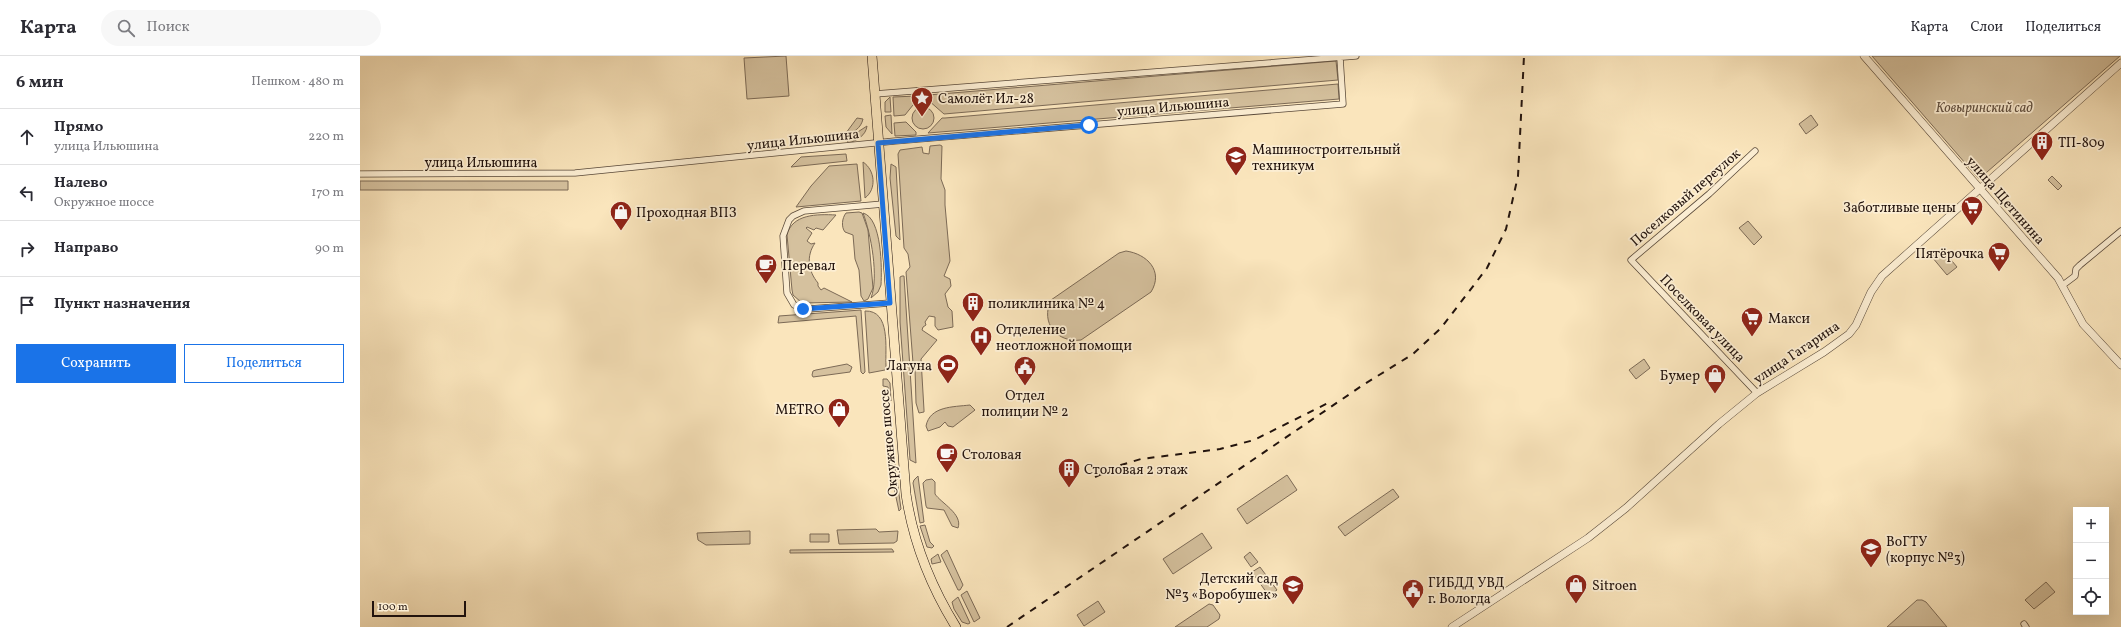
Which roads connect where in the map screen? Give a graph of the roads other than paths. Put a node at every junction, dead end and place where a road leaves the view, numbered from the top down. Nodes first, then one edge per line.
1 (872, 56) edge
2 (1356, 56) edge
3 (1864, 56) edge
4 (1340, 58) junction
5 (2121, 63) edge
6 (875, 94) junction
7 (878, 143) junction
8 (1755, 151) dead end
9 (360, 174) edge
10 (1979, 188) junction
11 (882, 204) junction
12 (2121, 231) edge
13 (1631, 260) joint
14 (2062, 286) junction
15 (890, 303) junction
16 (2121, 366) edge
17 (1757, 393) junction
18 (956, 627) edge
19 (1452, 627) edge

1 - 6 main road, Окружное шоссе
2 - 4 street
3 - 10 street, улица Щетинина
4 - 6 street
4 - 7 street, улица Ильюшина
5 - 10 street, улица Гагарина
6 - 7 main road, Окружное шоссе
7 - 9 street, улица Ильюшина
7 - 11 main road, Окружное шоссе
8 - 13 street, Поселковый переулок
10 - 14 street, улица Щетинина
10 - 17 street, улица Гагарина
11 - 15 main road, Окружное шоссе
11 - 15 street
12 - 14 street
13 - 17 street, Поселковая улица
14 - 16 street, улица Щетинина
15 - 18 main road, Окружное шоссе
17 - 19 street, улица Гагарина

